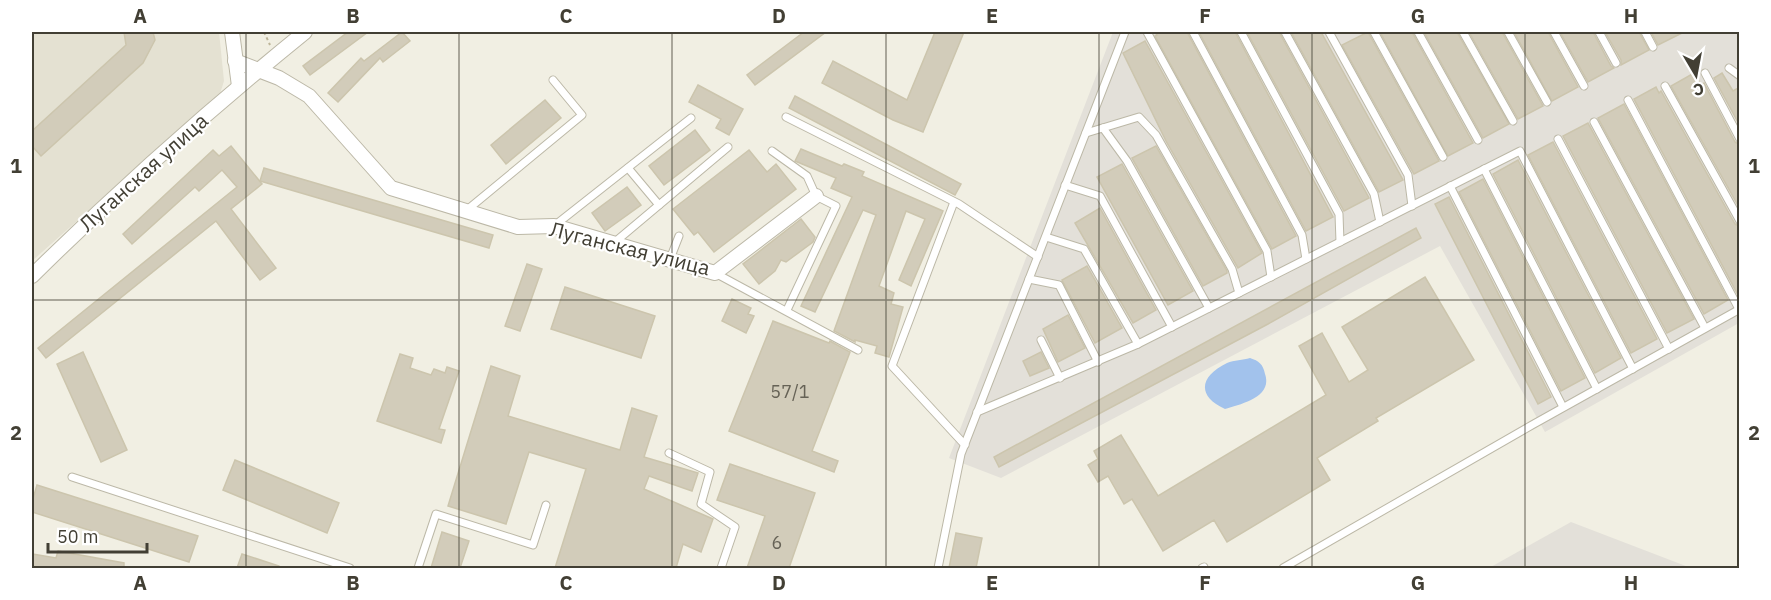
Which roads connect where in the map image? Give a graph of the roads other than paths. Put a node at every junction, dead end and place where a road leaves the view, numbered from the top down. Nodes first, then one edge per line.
1 (232, 32) edge
2 (304, 32) edge
3 (1125, 32) edge
4 (1147, 32) edge
5 (1193, 32) edge
6 (1241, 32) edge
7 (1285, 32) edge
8 (1329, 32) edge
9 (1374, 32) edge
10 (1418, 32) edge
11 (1463, 32) edge
12 (1508, 32) edge
13 (1554, 32) edge
14 (1599, 32) edge
15 (1645, 32) edge
16 (1653, 47) dead end
17 (235, 61) junction
18 (1616, 63) dead end
19 (1729, 68) dead end
20 (258, 70) junction
21 (1705, 73) dead end
22 (1740, 76) edge
23 (553, 80) dead end
24 (238, 86) junction
25 (1584, 86) dead end
26 (1665, 86) dead end
27 (1628, 100) dead end
28 (1547, 102) dead end
29 (786, 117) dead end
30 (691, 118) dead end
31 (1513, 121) dead end
32 (1594, 122) dead end
33 (1103, 128) junction
34 (1086, 134) junction
35 (1558, 139) dead end
36 (1740, 139) edge
37 (1478, 140) dead end
38 (728, 147) dead end
39 (772, 151) dead end
40 (1443, 157) dead end
41 (628, 168) junction
42 (1484, 169) junction
43 (1065, 185) junction
44 (1450, 186) junction
45 (816, 196) junction
46 (954, 202) junction
47 (659, 205) junction
48 (1412, 206) junction
49 (465, 211) junction
50 (1380, 222) junction
51 (1740, 222) edge
52 (554, 226) junction
53 (679, 236) dead end
54 (1046, 237) junction
55 (1340, 242) junction
56 (614, 243) junction
57 (1038, 256) junction
58 (670, 259) junction
59 (1306, 259) junction
60 (715, 273) junction
61 (32, 276) edge
62 (1271, 277) junction
63 (1029, 279) junction
64 (1239, 293) junction
65 (1209, 308) junction
66 (1739, 309) edge
67 (787, 310) junction
68 (1172, 327) junction
69 (1705, 328) junction
70 (1041, 340) dead end
71 (1138, 344) junction
72 (1669, 349) junction
73 (858, 350) dead end
74 (1098, 362) junction
75 (1633, 369) junction
76 (1060, 378) junction
77 (1597, 389) junction
78 (1563, 408) junction
79 (977, 412) junction
80 (965, 445) junction
81 (669, 453) dead end
82 (72, 477) dead end
83 (546, 505) dead end
84 (350, 568) edge
85 (418, 568) edge
86 (721, 568) edge
87 (938, 568) edge
88 (1284, 568) edge

1 - 17 street
2 - 20 street, Луганская улица
3 - 34 lane
4 - 62 lane
5 - 59 lane
6 - 55 lane
7 - 50 lane
8 - 48 lane
9 - 40 lane
10 - 37 lane
11 - 31 lane
12 - 28 lane
13 - 25 lane
14 - 18 lane
15 - 16 lane
17 - 20 street, Луганская улица
17 - 24 street
19 - 22 lane
20 - 24 street, Луганская улица
20 - 49 street, Луганская улица
21 - 36 lane
23 - 49 lane
24 - 61 street, Луганская улица
26 - 51 lane
27 - 66 lane
29 - 46 lane
30 - 41 lane
32 - 69 lane
33 - 34 lane
33 - 64 lane
33 - 65 lane
34 - 43 lane
35 - 72 lane
38 - 47 lane
39 - 45 lane
41 - 47 lane
41 - 52 lane
42 - 44 lane
42 - 75 lane
42 - 77 lane
43 - 54 lane
43 - 68 lane
44 - 48 lane
44 - 78 lane
45 - 60 street, Луганская улица
45 - 67 lane
46 - 57 lane
46 - 80 lane
47 - 56 lane
48 - 50 lane
49 - 52 street, Луганская улица
50 - 55 lane
52 - 56 street, Луганская улица
53 - 58 lane
54 - 57 lane
54 - 71 lane
55 - 59 lane
56 - 58 street, Луганская улица
57 - 63 lane
58 - 60 street, Луганская улица
59 - 62 lane
60 - 67 lane
62 - 64 lane
63 - 74 lane
63 - 79 lane
64 - 65 lane
65 - 68 lane
66 - 69 lane
67 - 73 lane
68 - 71 lane
69 - 72 lane
70 - 76 lane
71 - 74 lane
72 - 75 lane
74 - 76 lane
75 - 77 lane
76 - 79 lane
77 - 78 lane
78 - 88 lane
79 - 80 lane
80 - 87 lane
81 - 86 lane
82 - 84 lane
83 - 85 lane

